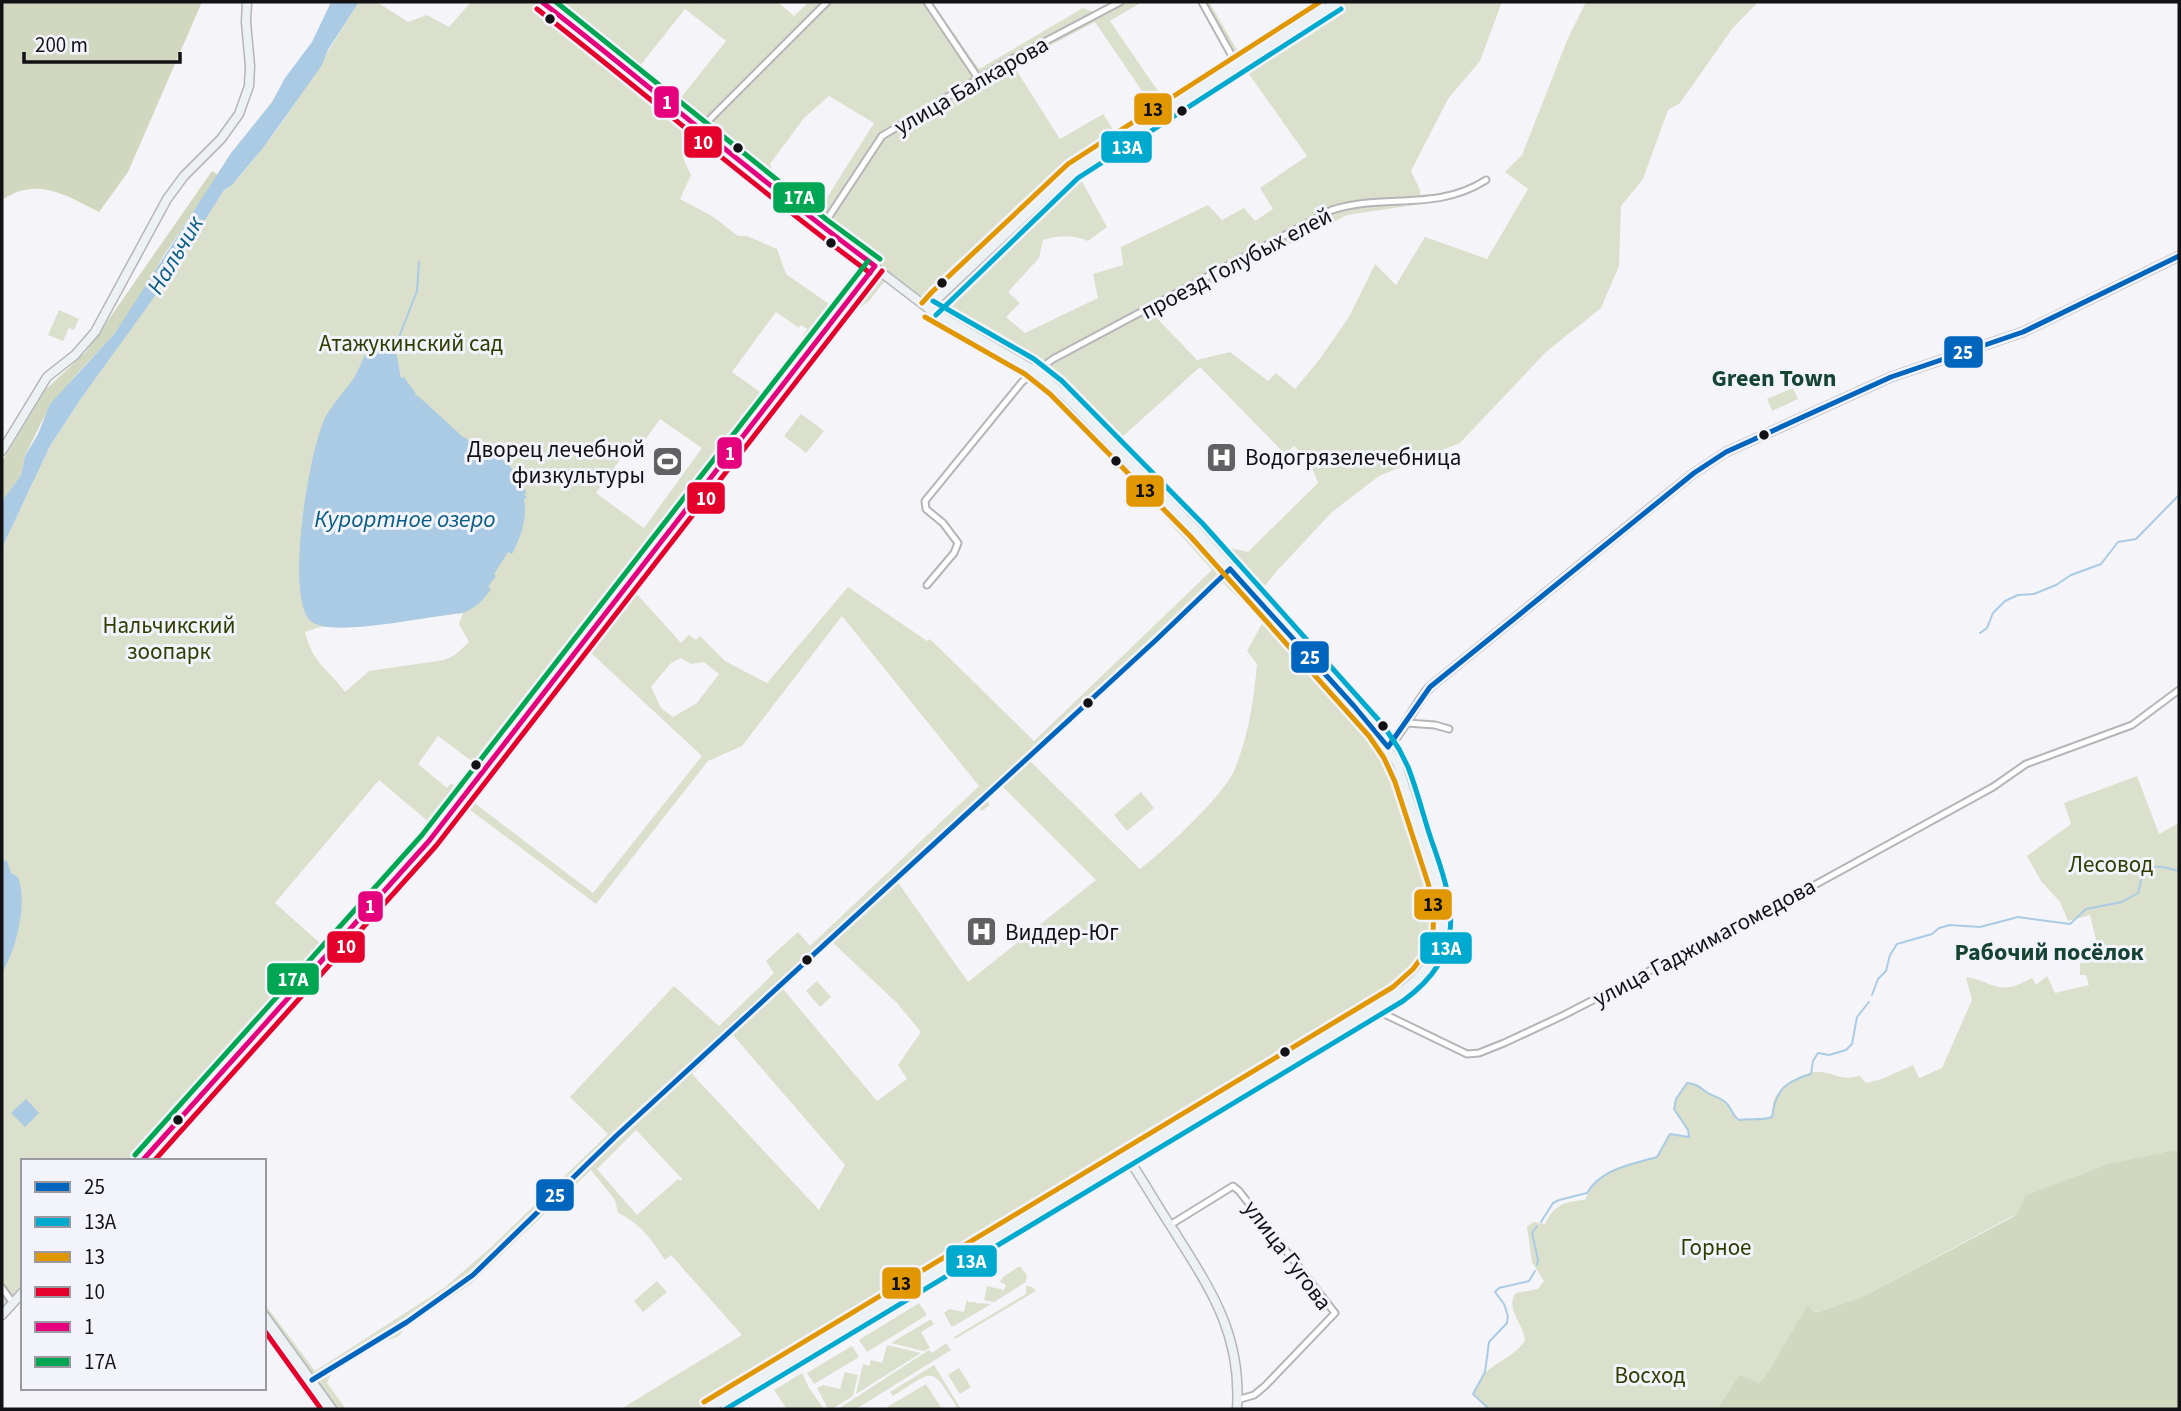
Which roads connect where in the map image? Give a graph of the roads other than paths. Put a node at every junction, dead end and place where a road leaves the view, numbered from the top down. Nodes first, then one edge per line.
1 (247, 2) edge
2 (542, 2) edge
3 (827, 2) edge
4 (927, 2) edge
5 (1120, 2) edge
6 (1202, 2) edge
7 (1336, 2) edge
8 (1237, 65) junction
9 (978, 78) junction
10 (700, 129) junction
11 (1486, 180) dead end
12 (822, 227) junction
13 (2179, 256) edge
14 (875, 266) junction
15 (929, 309) junction
16 (1037, 372) junction
17 (2, 451) edge
18 (1230, 569) junction
19 (927, 585) dead end
20 (2179, 690) edge
21 (1407, 723) junction
22 (1449, 729) dead end
23 (1388, 747) junction
24 (1373, 1009) junction
25 (1128, 1158) junction
26 (144, 1159) edge
27 (1170, 1225) junction
28 (2, 1288) edge
29 (21, 1294) edge
30 (2, 1299) edge
31 (8, 1309) edge
32 (266, 1318) edge
33 (312, 1380) junction
34 (1237, 1405) edge
35 (332, 1409) edge
36 (709, 1409) edge

1 - 17 street
2 - 10 street
3 - 10 street
4 - 9 street
5 - 9 street, улица Балкарова
6 - 8 street
7 - 8 street
8 - 15 street
9 - 12 street, улица Балкарова
10 - 12 street
11 - 16 street, проезд Голубых елей
12 - 14 street
13 - 21 street
14 - 15 street
14 - 26 street
15 - 16 street
16 - 18 street
16 - 19 street, проезд Голубых елей
18 - 23 street
18 - 33 street
20 - 24 street, улица Гаджимагомедова
21 - 22 street
21 - 23 street
23 - 24 street
24 - 25 street
25 - 27 street
25 - 36 street
27 - 34 street
27 - 34 street, улица Гугова
28 - 31 street
29 - 31 street
30 - 31 street
32 - 33 street
33 - 35 street

